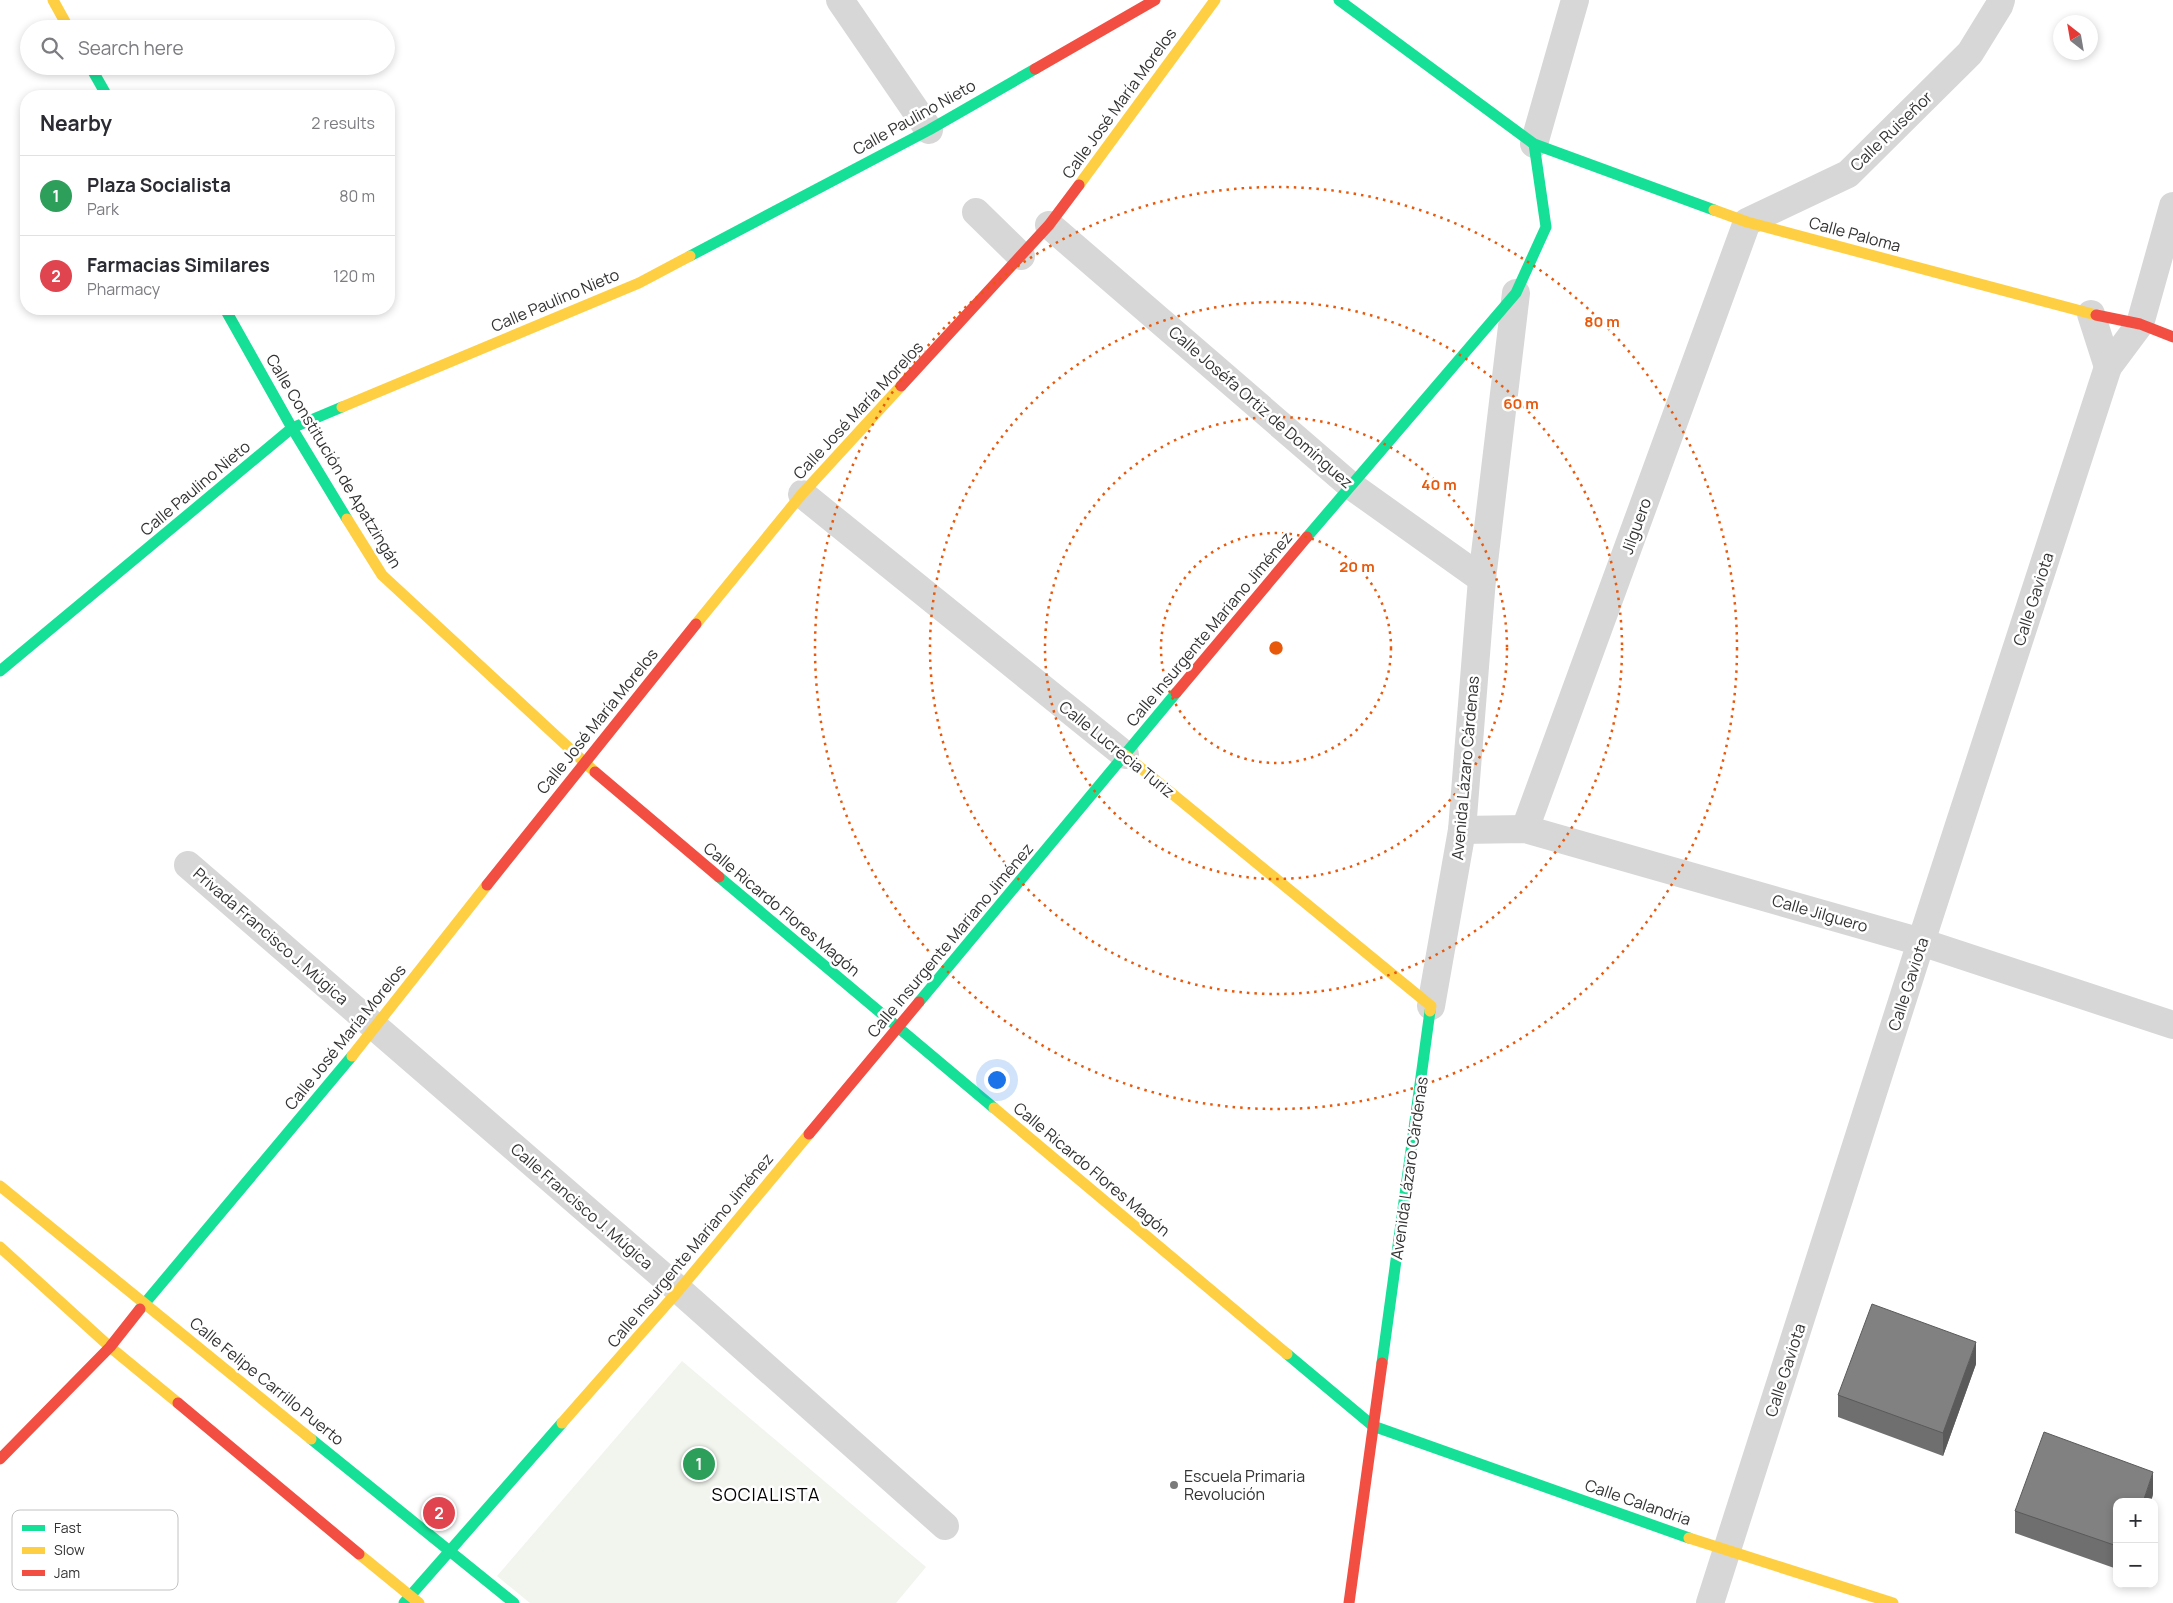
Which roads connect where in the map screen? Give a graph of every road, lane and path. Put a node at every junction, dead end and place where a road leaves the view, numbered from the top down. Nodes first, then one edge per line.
1 (53, 0) edge
2 (840, 0) edge
3 (1154, 0) edge
4 (1215, 0) edge
5 (1339, 0) edge
6 (1575, 0) edge
7 (2000, 0) edge
8 (64, 20) edge
9 (95, 75) edge
10 (103, 90) edge
11 (928, 130) junction
12 (1534, 144) junction
13 (2173, 206) edge
14 (976, 212) dead end
15 (1747, 222) junction
16 (1049, 225) junction
17 (1021, 256) junction
18 (1516, 293) junction
19 (2091, 314) junction
20 (228, 315) edge
21 (2140, 324) junction
22 (2173, 336) edge
23 (2108, 367) junction
24 (292, 428) junction
25 (1350, 485) junction
26 (802, 494) junction
27 (1482, 579) junction
28 (0, 672) edge
29 (1125, 755) junction
30 (584, 762) junction
31 (1525, 829) junction
32 (1462, 830) junction
33 (188, 865) dead end
34 (1921, 942) junction
35 (1431, 1006) junction
36 (2173, 1025) edge
37 (376, 1027) junction
38 (898, 1028) junction
39 (0, 1186) edge
40 (0, 1247) edge
41 (679, 1290) junction
42 (144, 1303) junction
43 (110, 1347) junction
44 (1373, 1426) junction
45 (0, 1458) edge
46 (945, 1526) dead end
47 (450, 1550) junction
48 (1727, 1551) junction
49 (411, 1601) edge
50 (514, 1603) edge
51 (1349, 1603) edge
52 (1710, 1603) edge
53 (1893, 1603) edge

1 - 8 street
2 - 11 street
3 - 11 street, Calle Paulino Nieto
4 - 16 street, Calle José María Morelos
5 - 12 street, Calle Paloma
6 - 12 street, Avenida Lázaro Cárdenas
7 - 15 street, Calle Ruiseñor
9 - 10 street
11 - 24 street, Calle Paulino Nieto
12 - 15 street, Calle Paloma
12 - 18 street, Avenida Lázaro Cárdenas
13 - 21 street, Calle Gaviota
14 - 17 street
15 - 19 street, Calle Paloma
15 - 31 street, Jilguero
16 - 17 street, Calle José María Morelos
16 - 25 street, Calle Joséfa Ortiz de Domínguez
17 - 26 street, Calle José María Morelos
18 - 25 street, Calle Insurgente Mariano Jiménez
18 - 27 street, Avenida Lázaro Cárdenas
19 - 21 street, Calle Paloma
19 - 23 street
20 - 24 street, Calle Constitución de Apatzingán
21 - 22 street, Calle Paloma
21 - 23 street, Calle Gaviota
23 - 34 street, Calle Gaviota
24 - 28 street, Calle Paulino Nieto
24 - 30 street, Calle Constitución de Apatzingán
25 - 27 street, Calle Joséfa Ortiz de Domínguez
25 - 29 street, Calle Insurgente Mariano Jiménez
26 - 29 street, Calle Lucrecia Turiz
26 - 30 street, Calle José María Morelos
27 - 32 street, Avenida Lázaro Cárdenas
29 - 35 street, Calle Lucrecia Turiz
29 - 38 street, Calle Insurgente Mariano Jiménez
30 - 37 street, Calle José María Morelos
30 - 38 street, Calle Ricardo Flores Magón
31 - 32 street, Calle Jilguero
31 - 34 street, Calle Jilguero
32 - 35 street, Avenida Lázaro Cárdenas
33 - 37 street, Privada Francisco J. Múgica
34 - 36 street, Calle Jilguero
34 - 48 street, Calle Gaviota
35 - 44 street, Avenida Lázaro Cárdenas
37 - 41 street, Calle Francisco J. Múgica
37 - 42 street, Calle José María Morelos
38 - 41 street, Calle Insurgente Mariano Jiménez
38 - 44 street, Calle Ricardo Flores Magón
39 - 42 street, Calle Felipe Carrillo Puerto
40 - 43 street
41 - 46 street, Calle Francisco J. Múgica
41 - 47 street, Calle Insurgente Mariano Jiménez
42 - 43 street, Calle José María Morelos
42 - 47 street, Calle Felipe Carrillo Puerto
43 - 45 street, Calle José María Morelos
43 - 49 street
44 - 48 street, Calle Calandria
44 - 51 street, Avenida Lázaro Cárdenas
47 - 49 street, Calle Insurgente Mariano Jiménez
47 - 50 street, Calle Felipe Carrillo Puerto
48 - 52 street, Calle Gaviota
48 - 53 street, Calle Calandria

